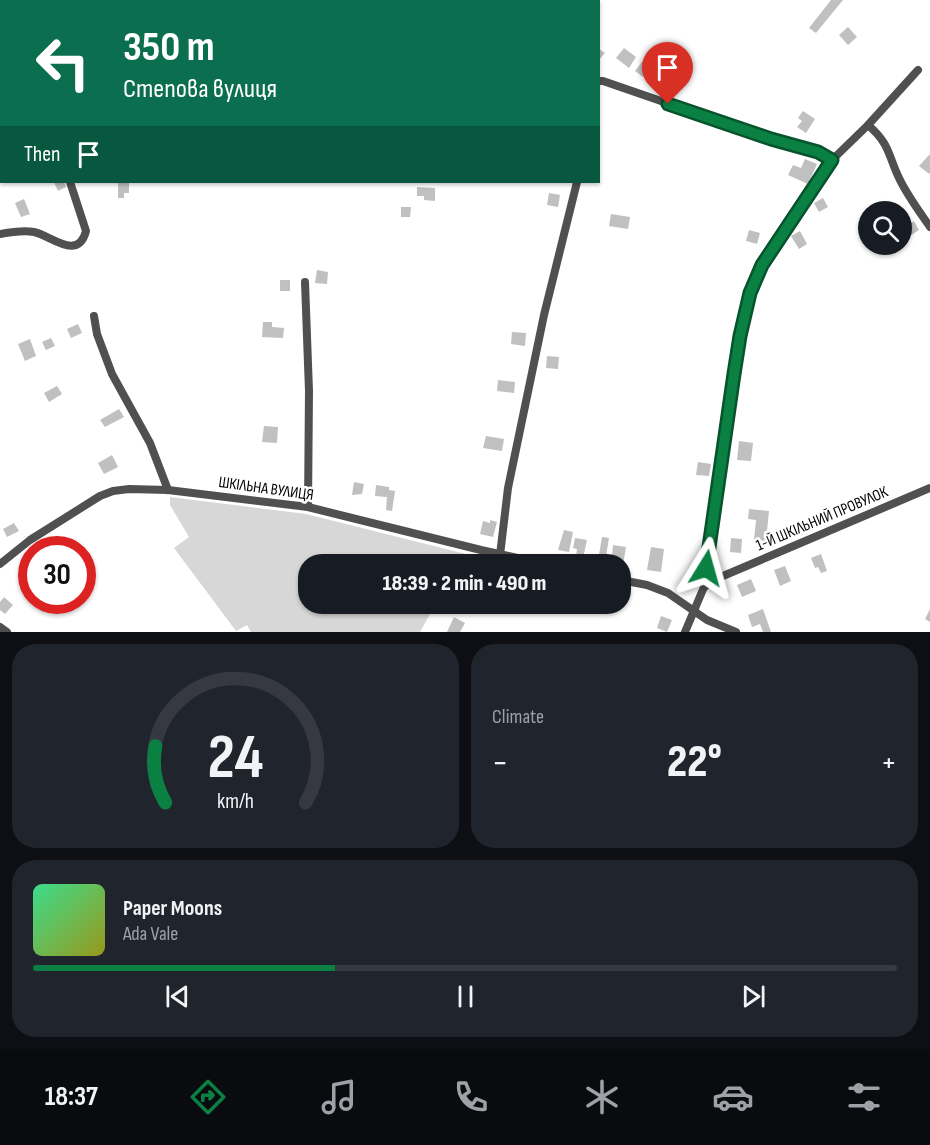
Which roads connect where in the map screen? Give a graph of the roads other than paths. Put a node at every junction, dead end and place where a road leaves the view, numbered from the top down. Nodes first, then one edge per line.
1 (918, 70) dead end
2 (600, 82) edge
3 (868, 125) junction
4 (832, 160) junction
5 (70, 183) edge
6 (578, 183) edge
7 (930, 227) edge
8 (0, 234) edge
9 (305, 282) dead end
10 (94, 316) dead end
11 (930, 488) edge
12 (168, 490) junction
13 (308, 507) junction
14 (496, 554) edge
15 (500, 554) edge
16 (0, 564) edge
17 (631, 582) edge
18 (704, 587) junction
19 (693, 610) junction
20 (0, 627) edge
21 (7, 632) edge
22 (685, 632) edge
23 (736, 632) edge

1 - 3 street
2 - 4 street
3 - 4 street
3 - 7 street
4 - 18 street
5 - 8 street
6 - 15 street
9 - 13 street
10 - 12 street
11 - 18 street, 1-Й ШКІЛЬНИЙ ПРОВУЛОК
12 - 13 street, ШКІЛЬНА ВУЛИЦЯ
12 - 16 street, ШКІЛЬНА ВУЛИЦЯ
13 - 14 street, ШКІЛЬНА ВУЛИЦЯ
17 - 19 street
18 - 19 street
19 - 22 street
19 - 23 street
20 - 21 street

